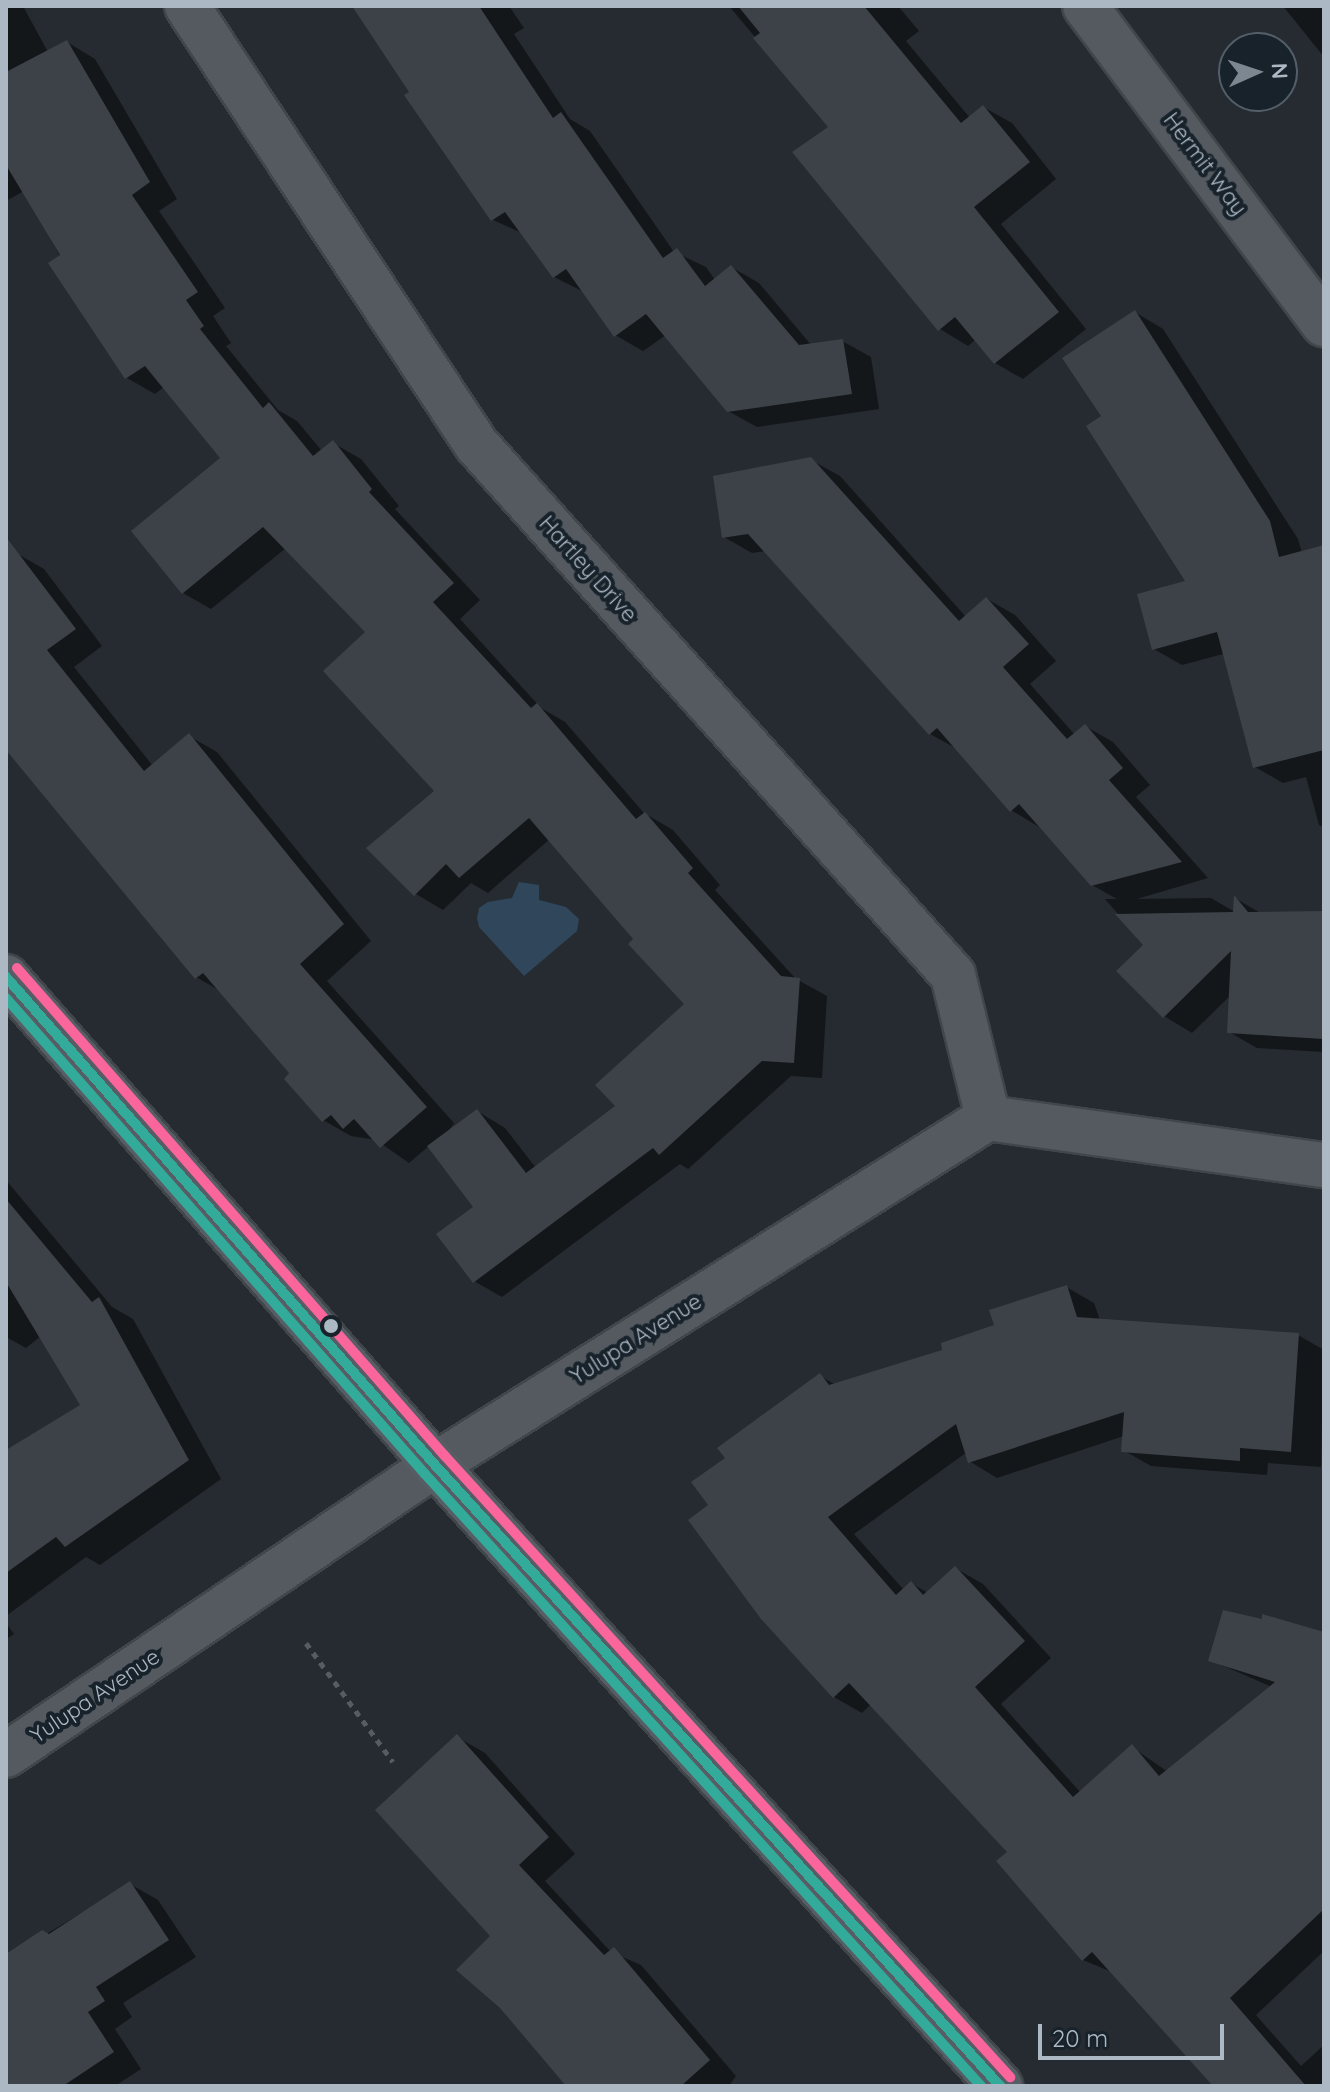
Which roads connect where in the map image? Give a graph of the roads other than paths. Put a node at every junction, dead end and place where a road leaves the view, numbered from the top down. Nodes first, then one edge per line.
1 (187, 6) edge
2 (1085, 6) edge
3 (1324, 324) edge
4 (6, 977) edge
5 (988, 1118) junction
6 (1324, 1165) edge
7 (435, 1465) junction
8 (6, 1755) edge
9 (1000, 2086) edge

1 - 5 street, Hartley Drive
2 - 3 street, Hermit Way
4 - 7 main road
5 - 6 street
5 - 7 street, Yulupa Avenue
7 - 8 street, Yulupa Avenue
7 - 9 main road

